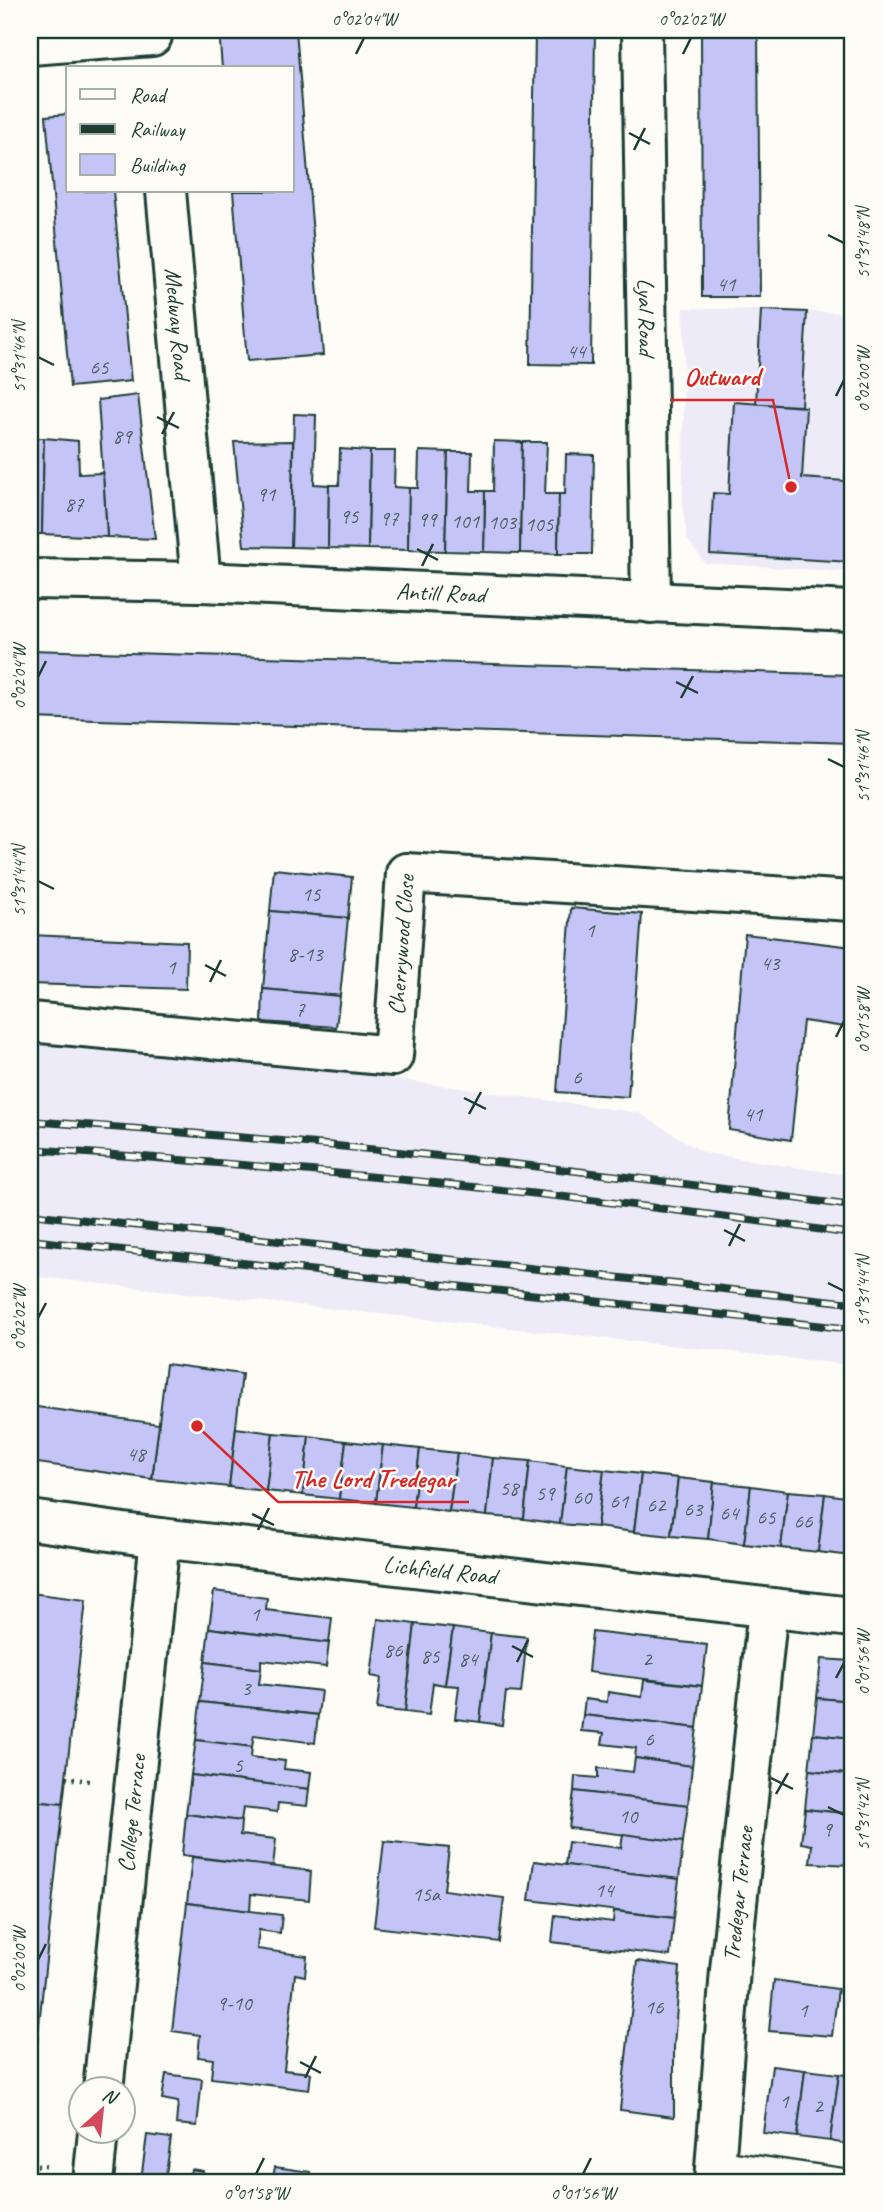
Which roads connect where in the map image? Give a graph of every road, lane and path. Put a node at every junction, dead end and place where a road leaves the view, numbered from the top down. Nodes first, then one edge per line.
1 (642, 30) edge
2 (30, 45) edge
3 (153, 45) edge
4 (166, 192) edge
5 (30, 579) edge
6 (201, 582) junction
7 (651, 603) junction
8 (852, 611) edge
9 (852, 901) edge
10 (30, 1022) edge
11 (30, 1520) edge
12 (160, 1538) junction
13 (768, 1608) junction
14 (852, 1617) edge
15 (104, 2076) edge
16 (97, 2146) edge
17 (715, 2172) edge
18 (93, 2182) edge
19 (852, 2182) edge

1 - 7 street, Lyal Road
2 - 3 street
4 - 6 street, Medway Road
5 - 6 street, Antill Road
6 - 7 street, Antill Road
7 - 8 street, Antill Road
9 - 10 street, Cherrywood Close
11 - 12 street, Lichfield Road
12 - 13 street, Lichfield Road
12 - 15 street, College Terrace
13 - 14 street, Lichfield Road
13 - 17 street, Tredegar Terrace
16 - 18 street
17 - 19 lane

